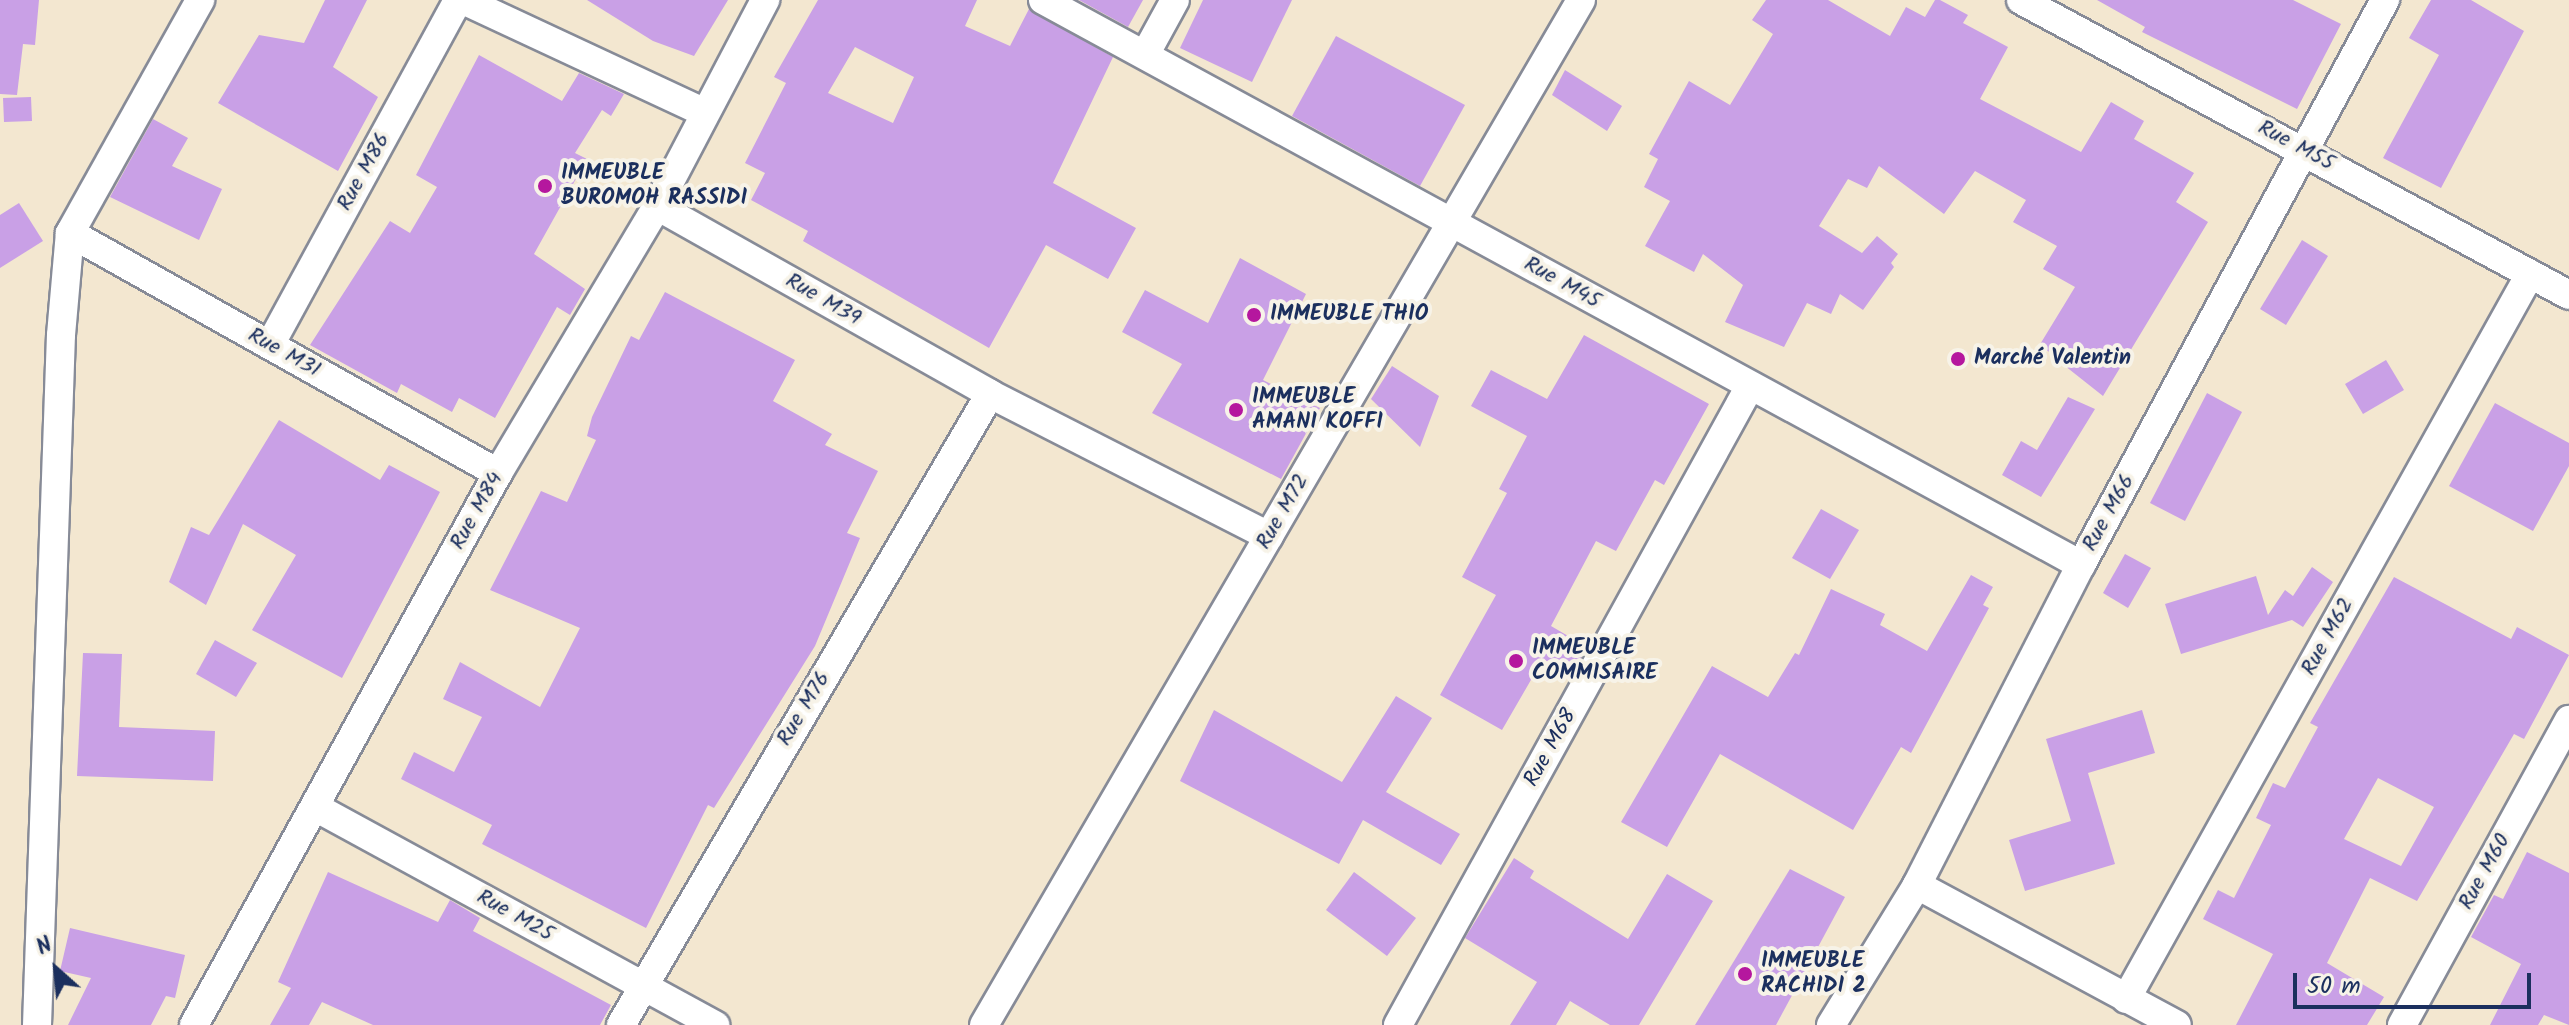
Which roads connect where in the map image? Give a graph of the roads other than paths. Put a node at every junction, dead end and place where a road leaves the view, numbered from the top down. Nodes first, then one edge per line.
1 (200, 0) edge
2 (460, 0) edge
3 (765, 0) edge
4 (1043, 0) edge
5 (1175, 0) edge
6 (1581, 0) edge
7 (2021, 0) edge
8 (2385, 0) edge
9 (1146, 53) junction
10 (703, 112) junction
11 (2306, 151) junction
12 (657, 206) junction
13 (1451, 223) junction
14 (70, 233) junction
15 (2530, 274) junction
16 (2569, 295) edge
17 (270, 345) junction
18 (1750, 386) junction
19 (990, 394) junction
20 (498, 473) junction
21 (1269, 536) junction
22 (2081, 565) junction
23 (2569, 720) edge
24 (315, 807) junction
25 (1917, 885) junction
26 (641, 984) junction
27 (2126, 999) junction
28 (37, 1025) edge
29 (194, 1025) edge
30 (621, 1025) edge
31 (715, 1025) edge
32 (984, 1025) edge
33 (1398, 1025) edge
34 (1831, 1025) edge
35 (2177, 1025) edge
36 (2402, 1025) edge

1 - 14 street
2 - 10 street
2 - 17 street, Rue M86
3 - 10 street, Rue M84
4 - 9 street, Rue M45
5 - 9 street
6 - 13 street, Rue M72
7 - 11 street, Rue M55
8 - 11 street, Rue M66
9 - 13 street, Rue M45
10 - 12 street, Rue M84
11 - 15 street, Rue M55
11 - 22 street, Rue M66
12 - 19 street, Rue M39
12 - 20 street, Rue M84
13 - 18 street, Rue M45
13 - 21 street, Rue M72
14 - 17 street, Rue M31
14 - 28 street
15 - 16 street, Rue M55
15 - 27 street, Rue M62
17 - 20 street, Rue M31
18 - 22 street, Rue M45
18 - 33 street, Rue M68
19 - 21 street, Rue M39
19 - 26 street, Rue M76
20 - 24 street, Rue M84
21 - 32 street, Rue M72
22 - 25 street, Rue M66
23 - 36 street, Rue M60
24 - 26 street, Rue M25
24 - 29 street, Rue M84
25 - 27 street
25 - 34 street, Rue M66
26 - 30 street, Rue M76
26 - 31 street, Rue M25
27 - 35 street

